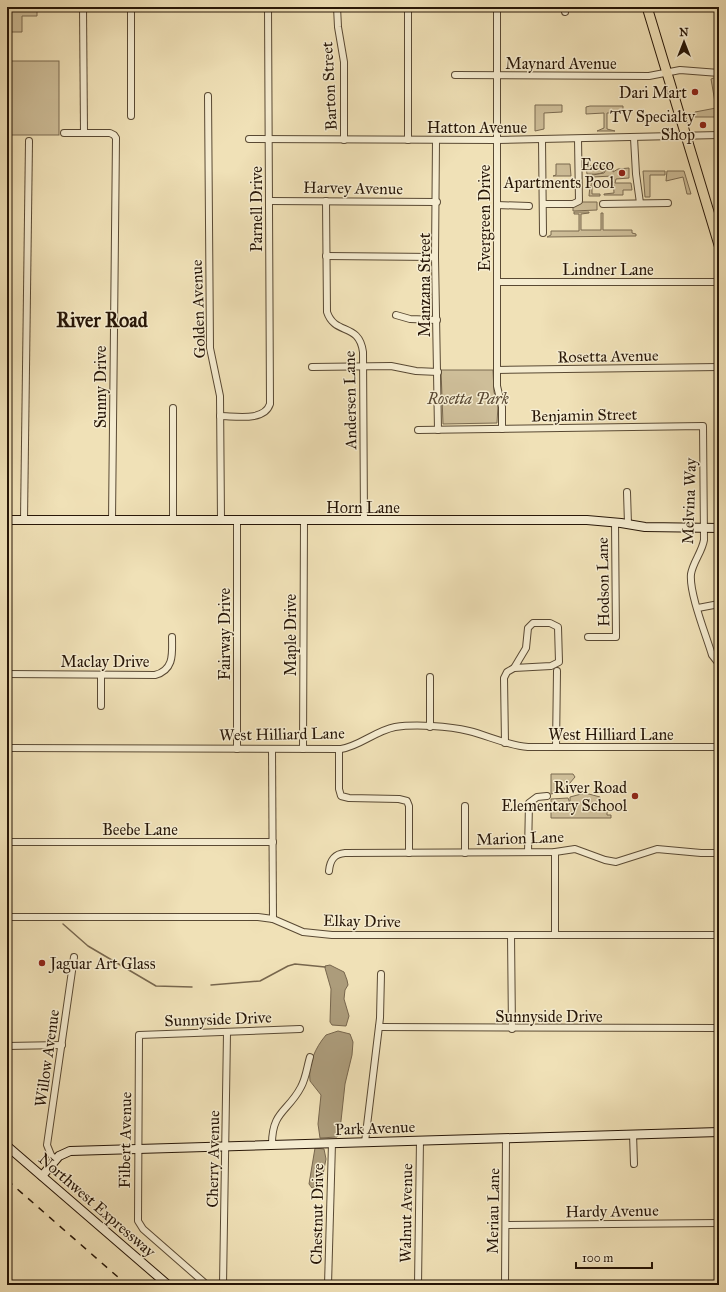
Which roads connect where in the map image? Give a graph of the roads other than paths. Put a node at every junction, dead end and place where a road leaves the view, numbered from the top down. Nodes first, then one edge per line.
1 (83, 7) edge
2 (131, 7) edge
3 (268, 7) edge
4 (336, 7) edge
5 (408, 7) edge
6 (497, 7) edge
7 (647, 7) edge
8 (666, 72) junction
9 (719, 73) edge
10 (455, 75) dead end
11 (497, 75) junction
12 (208, 96) dead end
13 (131, 116) dead end
14 (64, 133) dead end
15 (84, 133) junction
16 (686, 135) junction
17 (719, 135) edge
18 (634, 138) junction
19 (249, 139) dead end
20 (269, 139) junction
21 (578, 139) junction
22 (344, 140) junction
23 (408, 140) junction
24 (436, 140) junction
25 (497, 140) junction
26 (542, 140) junction
27 (29, 141) dead end
28 (269, 200) junction
29 (326, 201) junction
30 (436, 202) junction
31 (640, 203) junction
32 (668, 203) dead end
33 (543, 204) junction
34 (603, 204) dead end
35 (497, 206) junction
36 (529, 206) dead end
37 (543, 232) dead end
38 (719, 244) edge
39 (326, 256) junction
40 (435, 257) junction
41 (497, 282) junction
42 (719, 282) edge
43 (396, 315) dead end
44 (437, 320) junction
45 (312, 367) dead end
46 (363, 367) junction
47 (719, 367) edge
48 (497, 370) junction
49 (438, 372) junction
50 (173, 408) dead end
51 (220, 416) junction
52 (703, 426) joint
53 (502, 429) junction
54 (418, 430) dead end
55 (438, 430) junction
56 (627, 492) dead end
57 (7, 520) edge
58 (24, 520) junction
59 (112, 520) junction
60 (173, 520) junction
61 (221, 520) junction
62 (237, 520) junction
63 (304, 520) junction
64 (364, 521) junction
65 (615, 522) junction
66 (628, 524) junction
67 (704, 528) junction
68 (719, 528) edge
69 (719, 604) edge
70 (698, 608) junction
71 (172, 637) dead end
72 (588, 637) dead end
73 (719, 664) edge
74 (514, 668) junction
75 (557, 671) dead end
76 (7, 674) edge
77 (101, 675) junction
78 (430, 677) dead end
79 (101, 706) dead end
80 (430, 727) junction
81 (505, 744) junction
82 (556, 747) junction
83 (719, 747) edge
84 (7, 748) edge
85 (237, 748) junction
86 (272, 749) junction
87 (303, 749) junction
88 (339, 749) junction
89 (547, 796) dead end
90 (465, 806) dead end
91 (7, 842) edge
92 (273, 842) junction
93 (409, 852) junction
94 (528, 852) junction
95 (555, 852) junction
96 (465, 853) junction
97 (719, 853) edge
98 (329, 871) dead end
99 (7, 917) edge
100 (273, 919) junction
101 (511, 935) junction
102 (555, 935) junction
103 (719, 935) edge
104 (74, 957) dead end
105 (381, 974) dead end
106 (379, 1027) junction
107 (719, 1028) edge
108 (512, 1029) junction
109 (300, 1030) dead end
110 (227, 1033) junction
111 (138, 1036) joint
112 (62, 1045) junction
113 (7, 1046) edge
114 (310, 1057) dead end
115 (719, 1132) edge
116 (633, 1134) junction
117 (506, 1138) junction
118 (420, 1140) junction
119 (365, 1142) junction
120 (332, 1143) junction
121 (272, 1144) junction
122 (7, 1146) edge
123 (226, 1146) junction
124 (138, 1148) junction
125 (56, 1160) junction
126 (634, 1164) dead end
127 (42, 1176) junction
128 (719, 1223) edge
129 (506, 1225) junction
130 (168, 1285) edge
131 (207, 1285) edge
132 (223, 1285) edge
133 (328, 1285) edge
134 (418, 1285) edge
135 (505, 1285) edge

1 - 15 street
2 - 13 street
3 - 20 street, Parnell Drive
4 - 22 street, Barton Street
5 - 23 street
6 - 11 street, Evergreen Drive
7 - 8 main road
8 - 9 street, Maynard Avenue
8 - 11 street, Maynard Avenue
8 - 16 main road
10 - 11 street, Maynard Avenue
11 - 25 street, Evergreen Drive
12 - 51 street, Golden Avenue
14 - 15 street
15 - 59 street, Sunny Drive
16 - 17 street, Hatton Avenue
16 - 18 street, Hatton Avenue
16 - 38 main road
18 - 21 street, Hatton Avenue
18 - 31 street
19 - 20 street, Hatton Avenue
20 - 22 street, Hatton Avenue
20 - 28 street, Parnell Drive
21 - 26 street, Hatton Avenue
21 - 33 street
22 - 23 street, Hatton Avenue
23 - 24 street, Hatton Avenue
24 - 25 street, Hatton Avenue
24 - 30 street, Manzana Street
25 - 26 street, Hatton Avenue
25 - 35 street, Evergreen Drive
26 - 33 street
27 - 58 street
28 - 29 street, Harvey Avenue
28 - 51 street, Parnell Drive
29 - 30 street, Harvey Avenue
29 - 39 street, Andersen Lane
30 - 40 street, Manzana Street
31 - 32 street
31 - 34 street
33 - 37 street
35 - 36 street
35 - 41 street, Evergreen Drive
39 - 40 street
39 - 46 street, Andersen Lane
40 - 44 street, Manzana Street
41 - 42 street, Lindner Lane
41 - 48 street, Evergreen Drive
43 - 44 street
44 - 49 street, Manzana Street
45 - 46 street
46 - 49 street
46 - 64 street, Andersen Lane
47 - 48 street, Rosetta Avenue
48 - 53 street, Evergreen Drive
49 - 55 street, Manzana Street
50 - 60 street
51 - 61 street, Golden Avenue
52 - 53 street, Benjamin Street
52 - 67 street, Melvina Way
53 - 55 street, Benjamin Street
54 - 55 street, Benjamin Street
56 - 66 street
57 - 58 street, Horn Lane
58 - 59 street, Horn Lane
59 - 60 street, Horn Lane
60 - 61 street, Horn Lane
61 - 62 street, Horn Lane
62 - 63 street, Horn Lane
62 - 85 street, Fairway Drive
63 - 64 street, Horn Lane
63 - 87 street, Maple Drive
64 - 65 street, Horn Lane
65 - 66 street, Horn Lane
65 - 72 street, Hodson Lane
66 - 67 street, Horn Lane
67 - 68 street, Horn Lane
67 - 70 street, Melvina Way
69 - 70 street
70 - 73 street, Melvina Way
71 - 77 street, Maclay Drive
74 - 74 street
74 - 81 street
75 - 82 street
76 - 77 street, Maclay Drive
77 - 79 street
78 - 80 street
80 - 81 street, West Hilliard Lane
80 - 88 street, West Hilliard Lane
81 - 82 street, West Hilliard Lane
82 - 83 street, West Hilliard Lane
84 - 85 street, West Hilliard Lane
85 - 86 street, West Hilliard Lane
86 - 87 street, West Hilliard Lane
86 - 92 street
87 - 88 street, West Hilliard Lane
88 - 93 street
89 - 94 street
90 - 96 street
91 - 92 street, Beebe Lane
92 - 100 street
93 - 96 street, Marion Lane
93 - 98 street, Marion Lane
94 - 95 street, Marion Lane
94 - 96 street, Marion Lane
95 - 97 street, Marion Lane
95 - 102 street
99 - 100 street, Elkay Drive
100 - 101 street, Elkay Drive
101 - 102 street, Elkay Drive
101 - 108 street
102 - 103 street, Elkay Drive
104 - 112 street, Willow Avenue
105 - 106 street
106 - 108 street, Sunnyside Drive
106 - 119 street
107 - 108 street, Sunnyside Drive
109 - 110 street, Sunnyside Drive
110 - 111 street, Sunnyside Drive
110 - 123 street, Cherry Avenue
111 - 124 street, Filbert Avenue
112 - 113 street
112 - 125 street, Willow Avenue
114 - 121 street
115 - 116 street, Park Avenue
116 - 117 street, Park Avenue
116 - 126 street
117 - 118 street, Park Avenue
117 - 129 street, Meriau Lane
118 - 119 street, Park Avenue
118 - 134 street, Walnut Avenue
119 - 120 street, Park Avenue
120 - 121 street, Park Avenue
120 - 133 street, Chestnut Drive
121 - 123 street, Park Avenue
122 - 127 street, Northwest Expressway
123 - 124 street, Park Avenue
123 - 132 street, Cherry Avenue
124 - 125 street, Park Avenue
124 - 131 street, Filbert Avenue
125 - 127 street, Park Avenue
127 - 130 street, Northwest Expressway
128 - 129 street, Hardy Avenue
129 - 135 street, Meriau Lane

